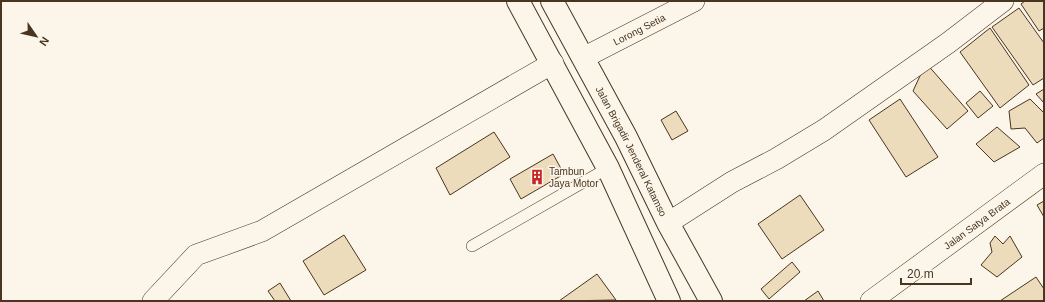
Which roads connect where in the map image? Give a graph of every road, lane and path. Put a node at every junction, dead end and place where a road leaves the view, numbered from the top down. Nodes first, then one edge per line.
1 (518, 1) edge
2 (552, 1) edge
3 (694, 1) edge
4 (1003, 1) edge
5 (583, 58) junction
6 (553, 63) junction
7 (608, 168) junction
8 (1044, 174) edge
9 (668, 223) junction
10 (472, 246) dead end
11 (152, 301) edge
12 (669, 301) edge
13 (710, 301) edge
14 (871, 301) edge

1 - 6 main road
2 - 5 main road, Jalan Brigadir Jenderal Katamso
3 - 5 street, Lorong Setia
4 - 9 street
5 - 9 main road, Jalan Brigadir Jenderal Katamso
6 - 7 main road
6 - 11 street
7 - 10 lane
7 - 12 main road
8 - 14 street, Jalan Satya Brata
9 - 13 main road, Jalan Brigadir Jenderal Katamso

